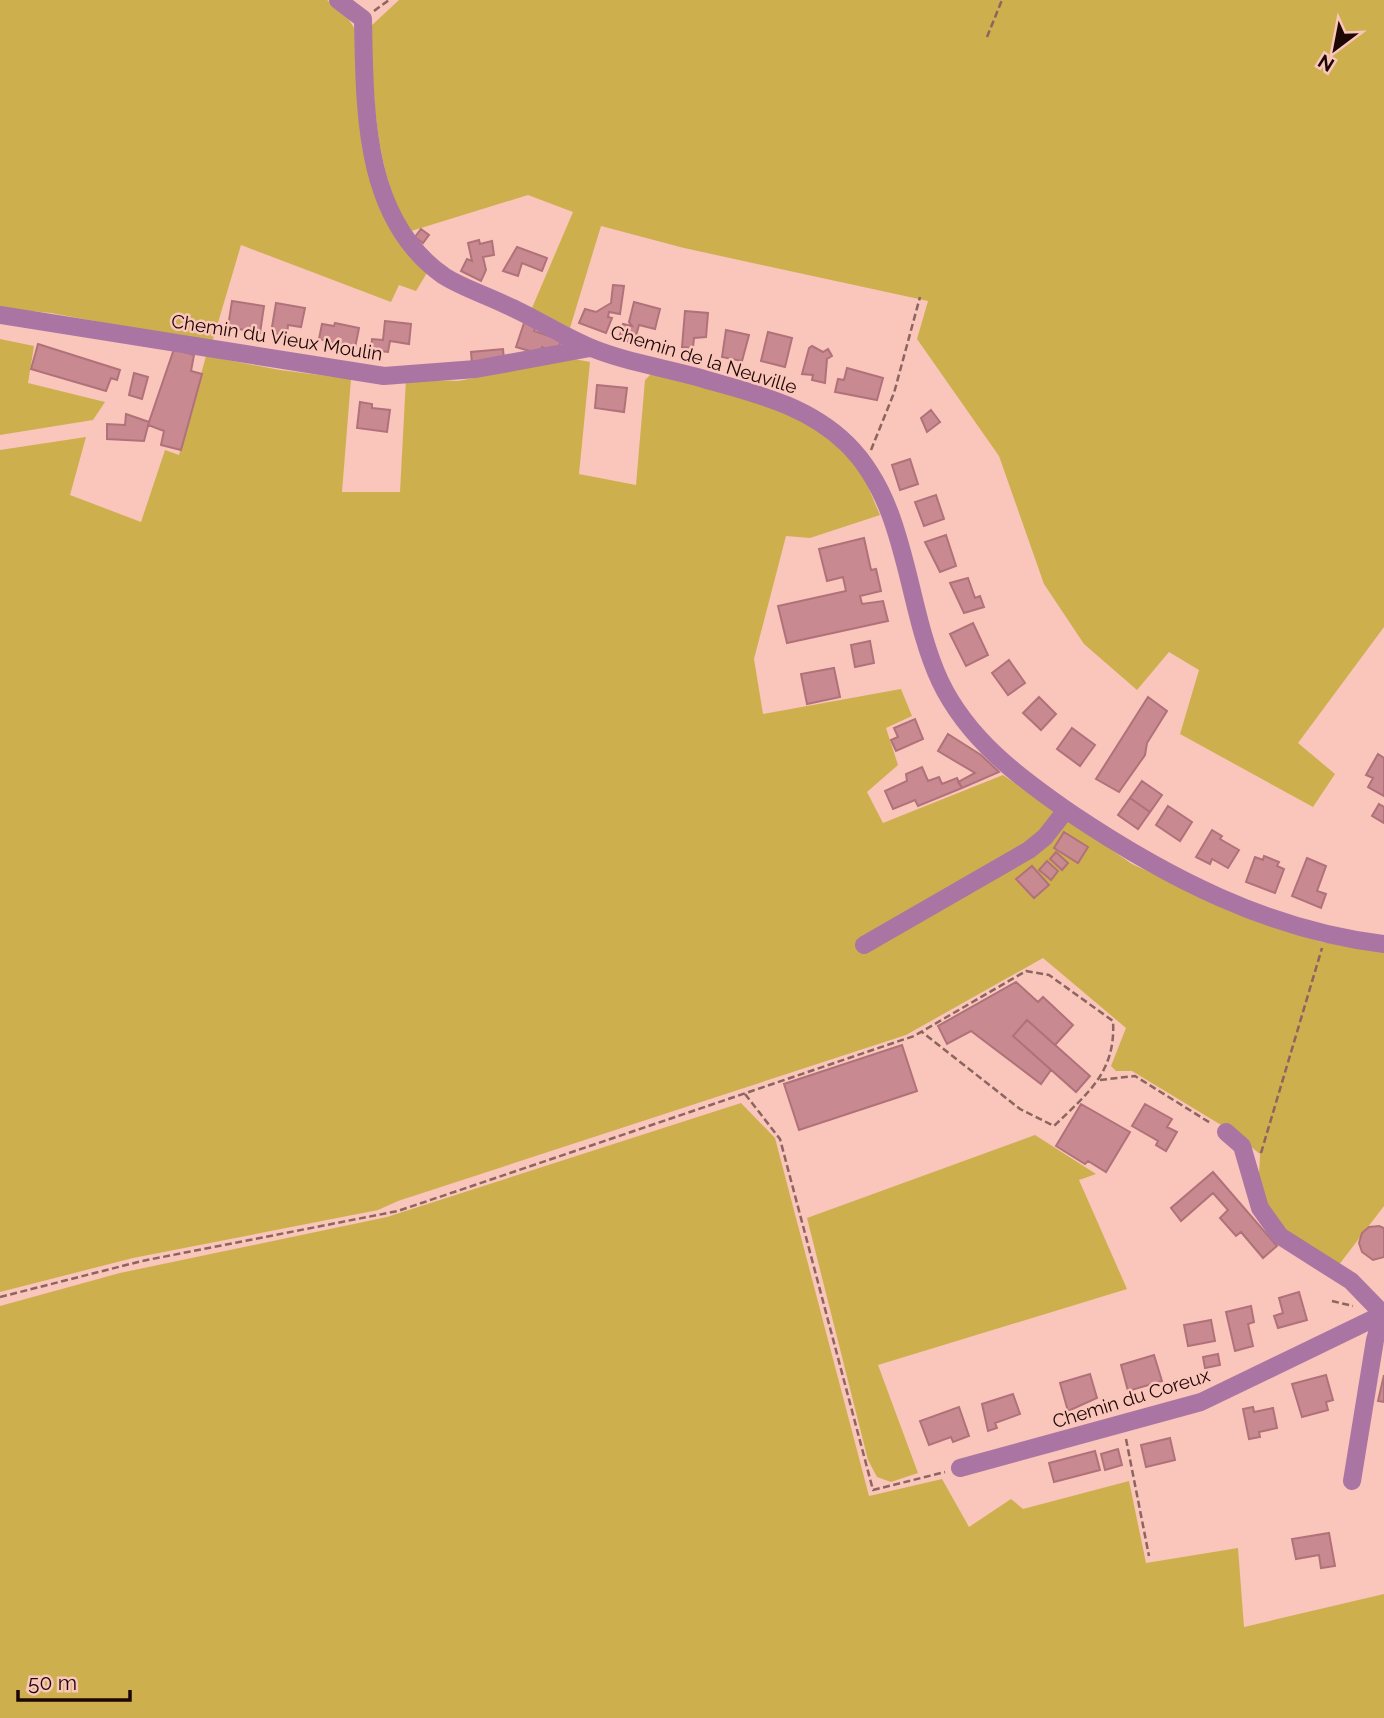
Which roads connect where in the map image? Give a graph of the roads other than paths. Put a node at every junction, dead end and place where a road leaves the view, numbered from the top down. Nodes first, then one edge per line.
1 (338, 0) edge
2 (0, 315) edge
3 (590, 348) junction
4 (1066, 810) junction
5 (1384, 944) edge
6 (864, 946) dead end
7 (1226, 1132) road end
8 (1383, 1315) edge
9 (960, 1468) road end
10 (1352, 1481) dead end

1 - 3 street, Chemin de la Neuville
2 - 3 street, Chemin du Vieux Moulin
3 - 4 street, Chemin de la Neuville
4 - 5 street, Chemin de la Neuville
4 - 6 street
7 - 8 street
8 - 9 street, Chemin du Coreux
8 - 10 street

